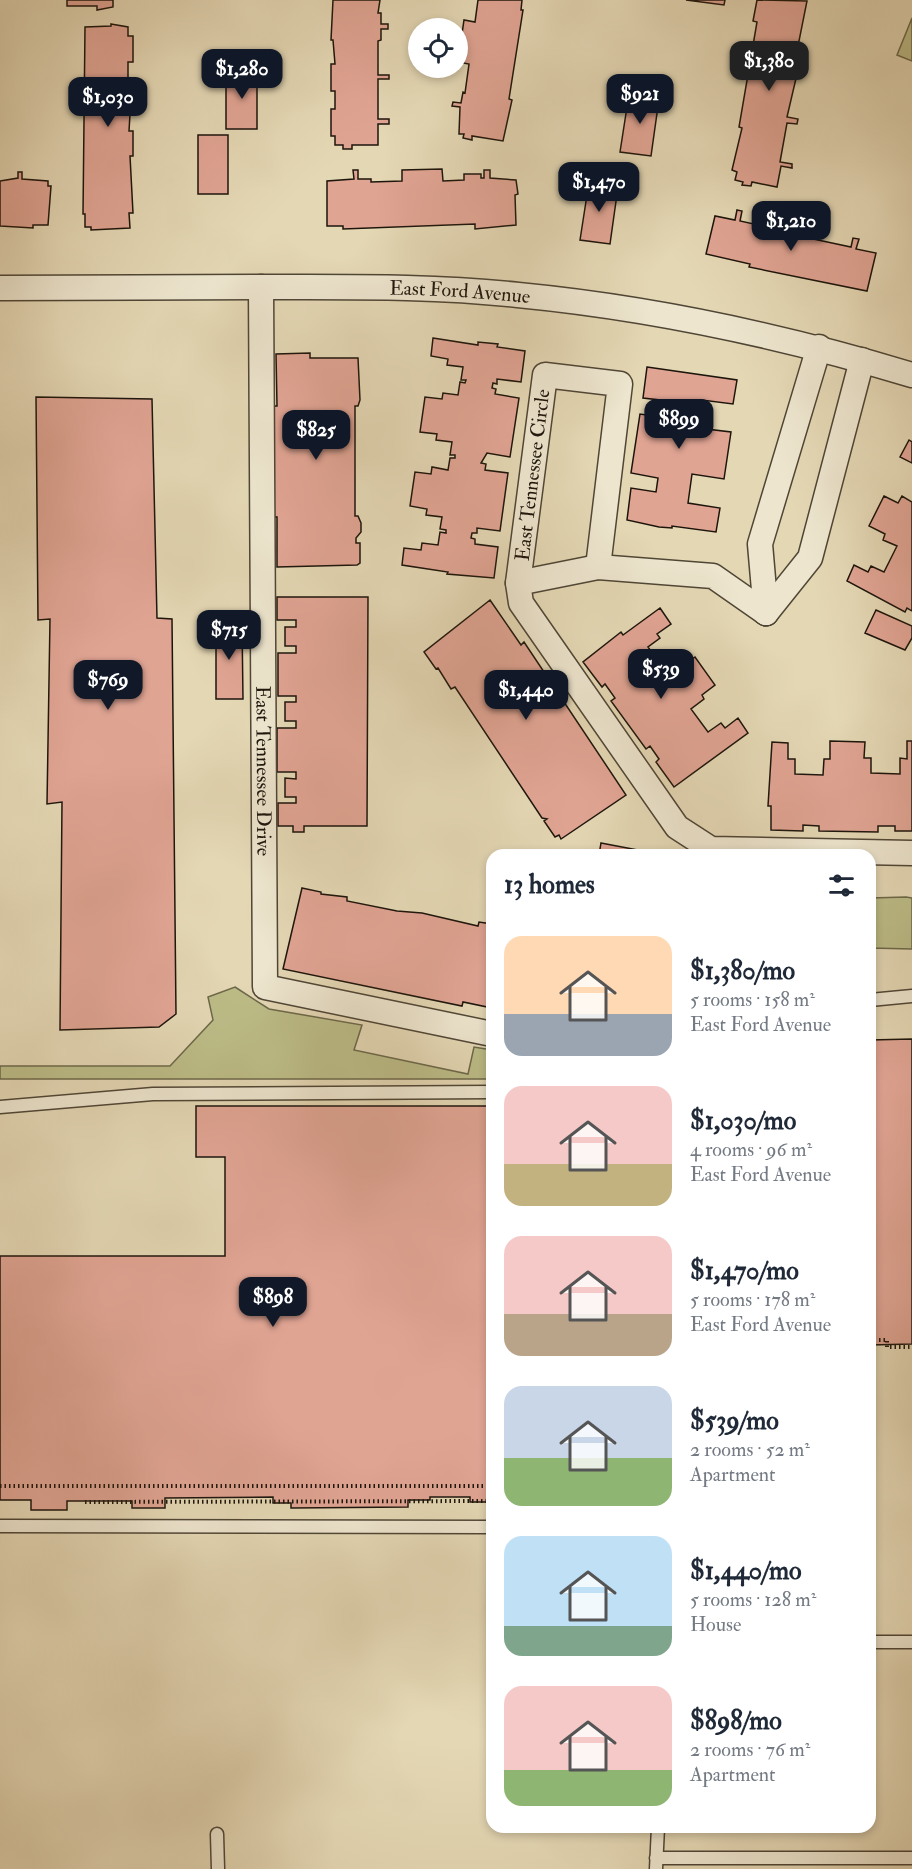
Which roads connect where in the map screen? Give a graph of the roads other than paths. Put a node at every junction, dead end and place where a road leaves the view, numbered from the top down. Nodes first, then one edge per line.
1 (261, 287) junction
2 (0, 288) edge
3 (819, 347) junction
4 (862, 360) junction
5 (912, 375) edge
6 (598, 567) junction
7 (518, 583) junction
8 (766, 613) junction
9 (707, 849) edge
10 (876, 853) edge
11 (912, 853) edge
12 (912, 996) edge
13 (876, 999) edge
14 (486, 1033) edge
15 (486, 1092) edge
16 (0, 1107) edge
17 (0, 1526) edge
18 (486, 1527) edge
19 (876, 1642) edge
20 (912, 1642) edge
21 (658, 1833) edge
22 (217, 1834) dead end
23 (912, 1858) edge
24 (656, 1864) edge
25 (218, 1869) edge

1 - 2 street, East Ford Avenue
1 - 3 street, East Ford Avenue
1 - 14 street, East Tennessee Drive
3 - 4 street, East Ford Avenue
3 - 8 street
4 - 5 street, East Ford Avenue
4 - 8 street
6 - 7 street, East Tennessee Circle
6 - 7 street, East Tennessee Circle
6 - 8 street, East Tennessee Circle
7 - 9 street, East Tennessee Circle
10 - 11 street, East Tennessee Circle
12 - 13 lane
15 - 16 lane
17 - 18 lane
19 - 20 lane
21 - 24 lane
22 - 25 lane
23 - 24 lane

